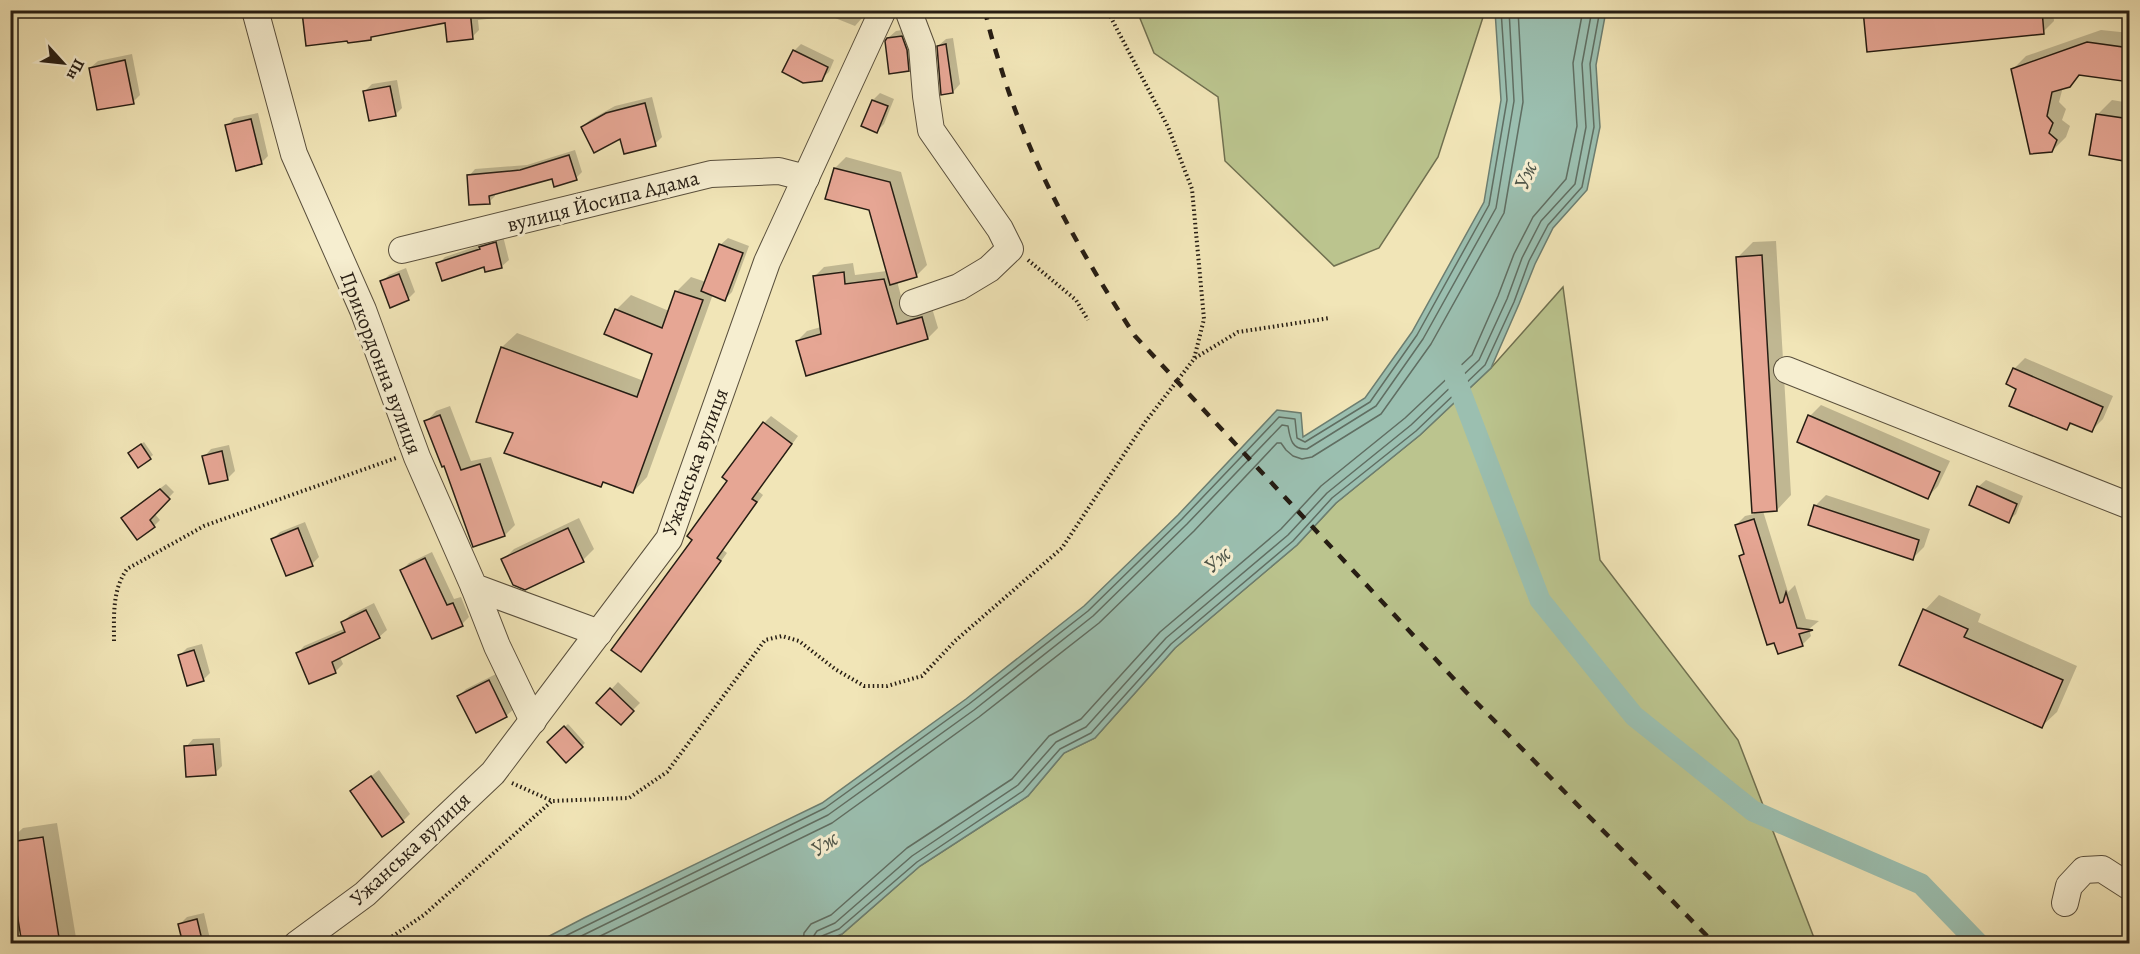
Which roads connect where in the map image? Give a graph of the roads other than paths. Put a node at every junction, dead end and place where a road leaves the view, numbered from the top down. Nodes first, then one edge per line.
1 (255, 10) edge
2 (883, 10) edge
3 (908, 10) edge
4 (806, 178) junction
5 (402, 250) dead end
6 (913, 303) dead end
7 (1787, 370) dead end
8 (2130, 506) edge
9 (474, 587) junction
10 (598, 633) junction
11 (533, 722) junction
12 (2130, 887) edge
13 (2065, 903) dead end
14 (297, 944) edge

1 - 9 street, Прикордонна вулиця
2 - 4 street, Ужанська вулиця
3 - 6 street
4 - 5 street, вулиця Йосипа Адама
4 - 10 street, Ужанська вулиця
7 - 8 street
9 - 10 street
9 - 11 street, Прикордонна вулиця
10 - 11 street, Ужанська вулиця
11 - 14 street, Ужанська вулиця
12 - 13 street

